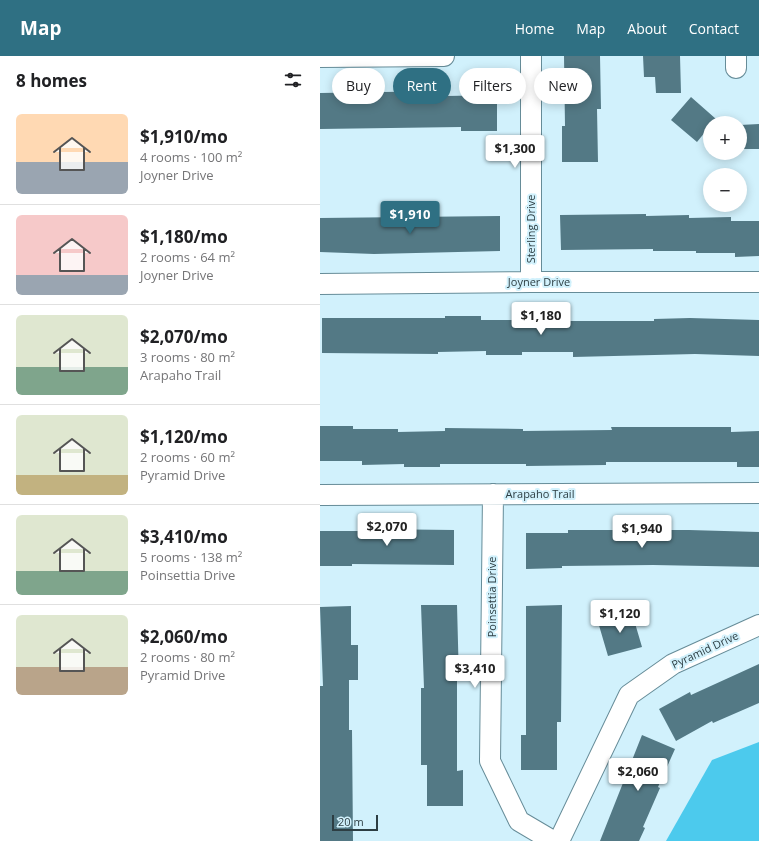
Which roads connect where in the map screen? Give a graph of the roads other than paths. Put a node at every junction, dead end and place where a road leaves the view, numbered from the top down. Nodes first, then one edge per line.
1 (444, 56) edge
2 (531, 56) edge
3 (320, 57) edge
4 (531, 282) junction
5 (759, 282) edge
6 (320, 284) edge
7 (759, 493) edge
8 (492, 494) junction
9 (320, 495) edge
10 (759, 625) edge
11 (554, 841) edge
12 (559, 841) edge

1 - 3 street
2 - 4 street, Sterling Drive
4 - 5 street, Joyner Drive
4 - 6 street, Joyner Drive
7 - 8 street, Arapaho Trail
8 - 9 street, Arapaho Trail
8 - 11 street, Poinsettia Drive
10 - 12 street, Pyramid Drive

